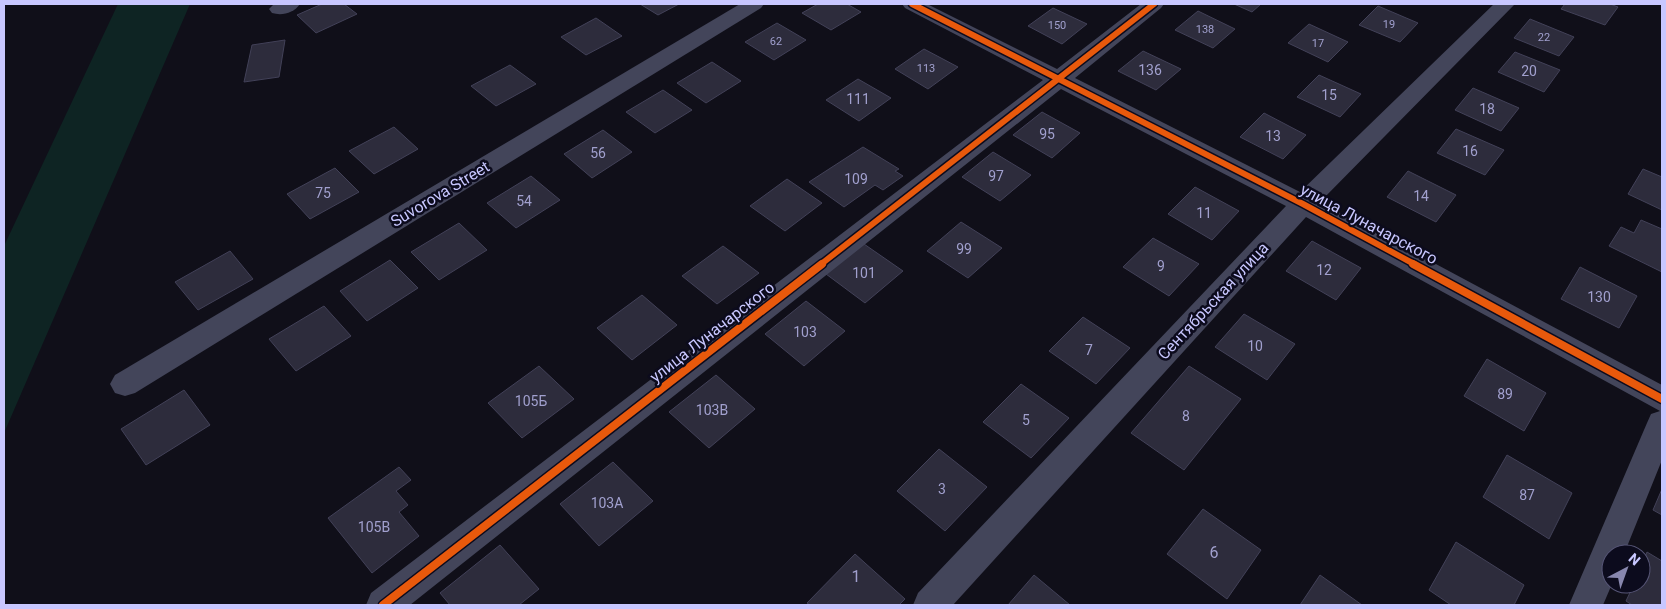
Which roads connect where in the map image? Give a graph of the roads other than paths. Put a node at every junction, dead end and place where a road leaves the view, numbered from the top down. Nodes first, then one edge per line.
1 (754, 4) edge
2 (912, 4) edge
3 (1154, 4) edge
4 (1505, 4) edge
5 (1058, 80) junction
6 (1303, 204) junction
7 (125, 384) dead end
8 (1662, 399) edge
9 (1662, 423) edge
10 (383, 605) edge
11 (930, 605) edge
12 (1586, 605) edge

1 - 7 street, Suvorova Street
2 - 5 street, улица Луначарского
3 - 5 street, улица Луначарского
4 - 6 street, Сентябрьская улица
5 - 6 street, улица Луначарского
5 - 10 street, улица Луначарского
6 - 8 street, улица Луначарского
6 - 11 street, Сентябрьская улица
9 - 12 street

